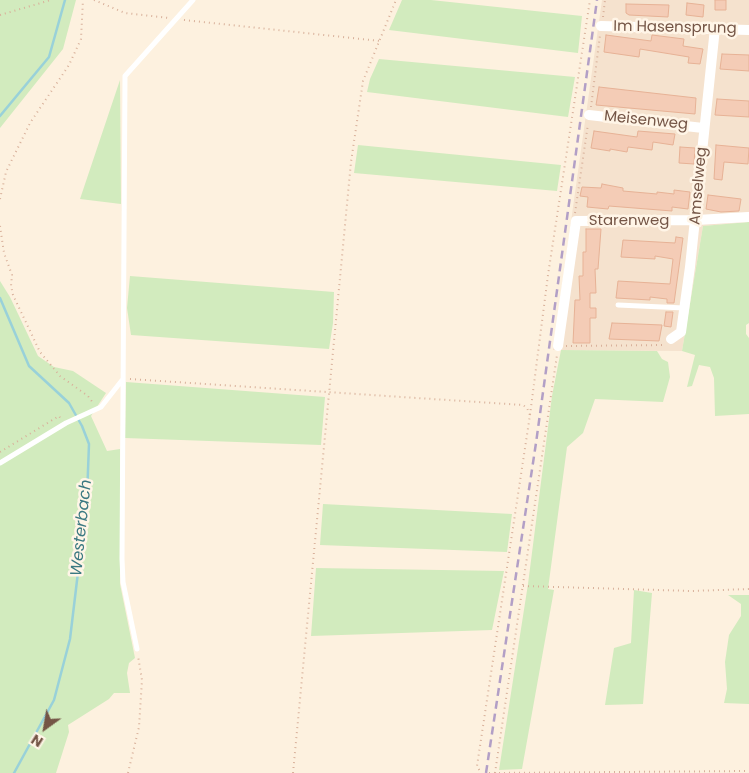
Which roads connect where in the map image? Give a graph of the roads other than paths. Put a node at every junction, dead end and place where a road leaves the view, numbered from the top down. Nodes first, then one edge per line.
1 (193, 0) edge
2 (601, 26) road end
3 (715, 28) junction
4 (749, 30) edge
5 (590, 115) dead end
6 (703, 128) junction
7 (748, 218) edge
8 (697, 220) junction
9 (618, 305) dead end
10 (684, 308) junction
11 (671, 339) road end
12 (558, 346) road end
13 (124, 379) junction
14 (0, 463) edge
15 (136, 649) road end

1 - 13 lane
2 - 3 street, Im Hasensprung
3 - 4 street, Im Hasensprung
3 - 6 street, Amselweg
5 - 6 street, Meisenweg
6 - 8 street, Amselweg
7 - 8 street, Starenweg
8 - 10 street, Amselweg
8 - 12 street, Starenweg
9 - 10 lane
10 - 11 street, Amselweg
13 - 14 lane
13 - 15 lane

